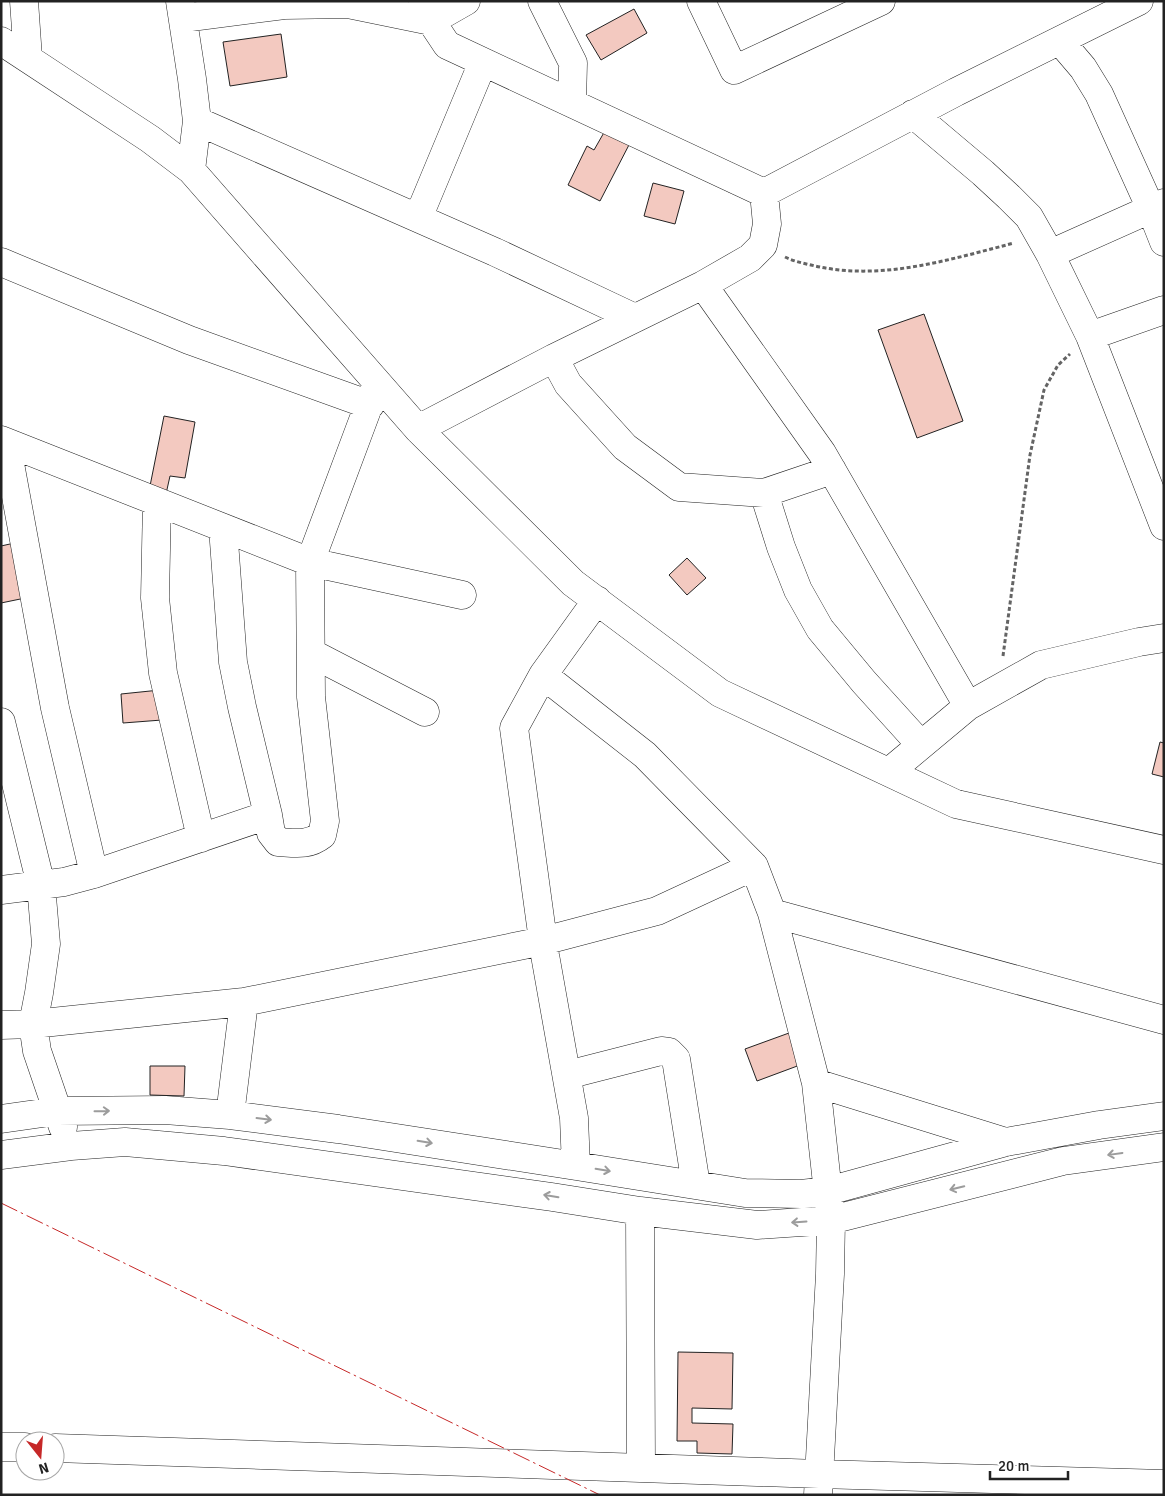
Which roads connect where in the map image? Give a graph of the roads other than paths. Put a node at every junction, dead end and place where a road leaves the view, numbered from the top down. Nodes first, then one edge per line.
1 (24, 1) edge
2 (466, 1) edge
3 (542, 1) edge
4 (881, 1) edge
5 (1140, 1) edge
6 (703, 2) edge
7 (181, 10) edge
8 (427, 11) edge
9 (1, 41) edge
10 (1060, 41) junction
11 (28, 58) junction
12 (483, 62) junction
13 (572, 104) junction
14 (914, 114) junction
15 (198, 121) junction
16 (191, 170) junction
17 (764, 193) junction
18 (1157, 206) edge
19 (418, 218) junction
20 (1164, 242) edge
21 (1045, 245) junction
22 (1, 262) edge
23 (703, 285) junction
24 (1164, 310) edge
25 (635, 318) junction
26 (1090, 336) junction
27 (554, 358) junction
28 (374, 394) junction
29 (418, 429) junction
30 (4, 441) edge
31 (832, 470) junction
32 (1156, 485) edge
33 (764, 493) junction
34 (156, 502) junction
35 (1164, 526) edge
36 (223, 528) junction
37 (310, 562) junction
38 (462, 595) dead end
39 (597, 600) junction
40 (1164, 638) edge
41 (311, 653) junction
42 (543, 675) junction
43 (968, 706) junction
44 (426, 712) dead end
45 (1, 722) edge
46 (921, 745) junction
47 (888, 772) junction
48 (268, 814) junction
49 (201, 838) junction
50 (1164, 850) edge
51 (754, 866) junction
52 (94, 874) junction
53 (41, 885) junction
54 (1, 890) edge
55 (772, 913) junction
56 (543, 941) junction
57 (244, 1002) junction
58 (1164, 1020) edge
59 (33, 1024) junction
60 (1, 1025) edge
61 (567, 1075) junction
62 (816, 1083) junction
63 (57, 1112) junction
64 (230, 1115) junction
65 (1164, 1116) edge
66 (1, 1119) edge
67 (1006, 1142) junction
68 (71, 1146) junction
69 (1164, 1147) edge
70 (1, 1155) edge
71 (576, 1166) junction
72 (696, 1185) junction
73 (828, 1191) junction
74 (640, 1211) junction
75 (831, 1220) junction
76 (1, 1447) edge
77 (15, 1448) edge
78 (65, 1448) edge
79 (641, 1468) junction
80 (818, 1484) edge
81 (1164, 1484) edge

1 - 11 street
2 - 8 street
3 - 13 street
4 - 6 street
5 - 10 street
7 - 8 street
7 - 15 street
8 - 12 street
9 - 11 street
10 - 14 street
10 - 18 street
11 - 16 street
12 - 13 street
12 - 19 street
13 - 17 street
14 - 17 street
14 - 21 street
15 - 16 street
15 - 19 street
16 - 28 street
17 - 23 street
18 - 20 street
18 - 21 street
19 - 25 street
21 - 26 street
22 - 28 street
23 - 25 street
23 - 31 street
24 - 26 street
25 - 27 street
26 - 32 street
27 - 29 street
27 - 33 street
28 - 29 street
28 - 37 street
29 - 39 street
30 - 34 street
30 - 52 street
31 - 33 street
31 - 43 street
32 - 35 street
33 - 46 street
34 - 36 street
34 - 49 street
36 - 37 street
36 - 48 street
37 - 38 street
37 - 41 street
39 - 42 street
39 - 47 street
40 - 43 street
41 - 44 street
41 - 48 street
42 - 51 street
42 - 56 street
43 - 46 street
45 - 53 street
46 - 47 street
47 - 50 street
48 - 49 street
49 - 52 street
51 - 55 street
51 - 56 street
52 - 53 street
53 - 54 street
53 - 59 street
55 - 58 street
55 - 62 street
56 - 57 street
56 - 61 street
57 - 59 street
57 - 64 street
59 - 60 street
59 - 63 street
61 - 71 street
61 - 72 street
62 - 67 street
62 - 73 street
63 -> 64 street
63 - 66 street
63 - 68 street
64 -> 71 street
65 - 67 street
67 - 73 street
68 - 70 street
74 -> 68 street
69 -> 75 street
71 -> 72 street
72 - 73 street
73 - 75 street
75 -> 74 street
74 - 79 street
75 - 80 street
76 - 77 street
78 - 79 street
79 - 80 street
80 - 81 street

